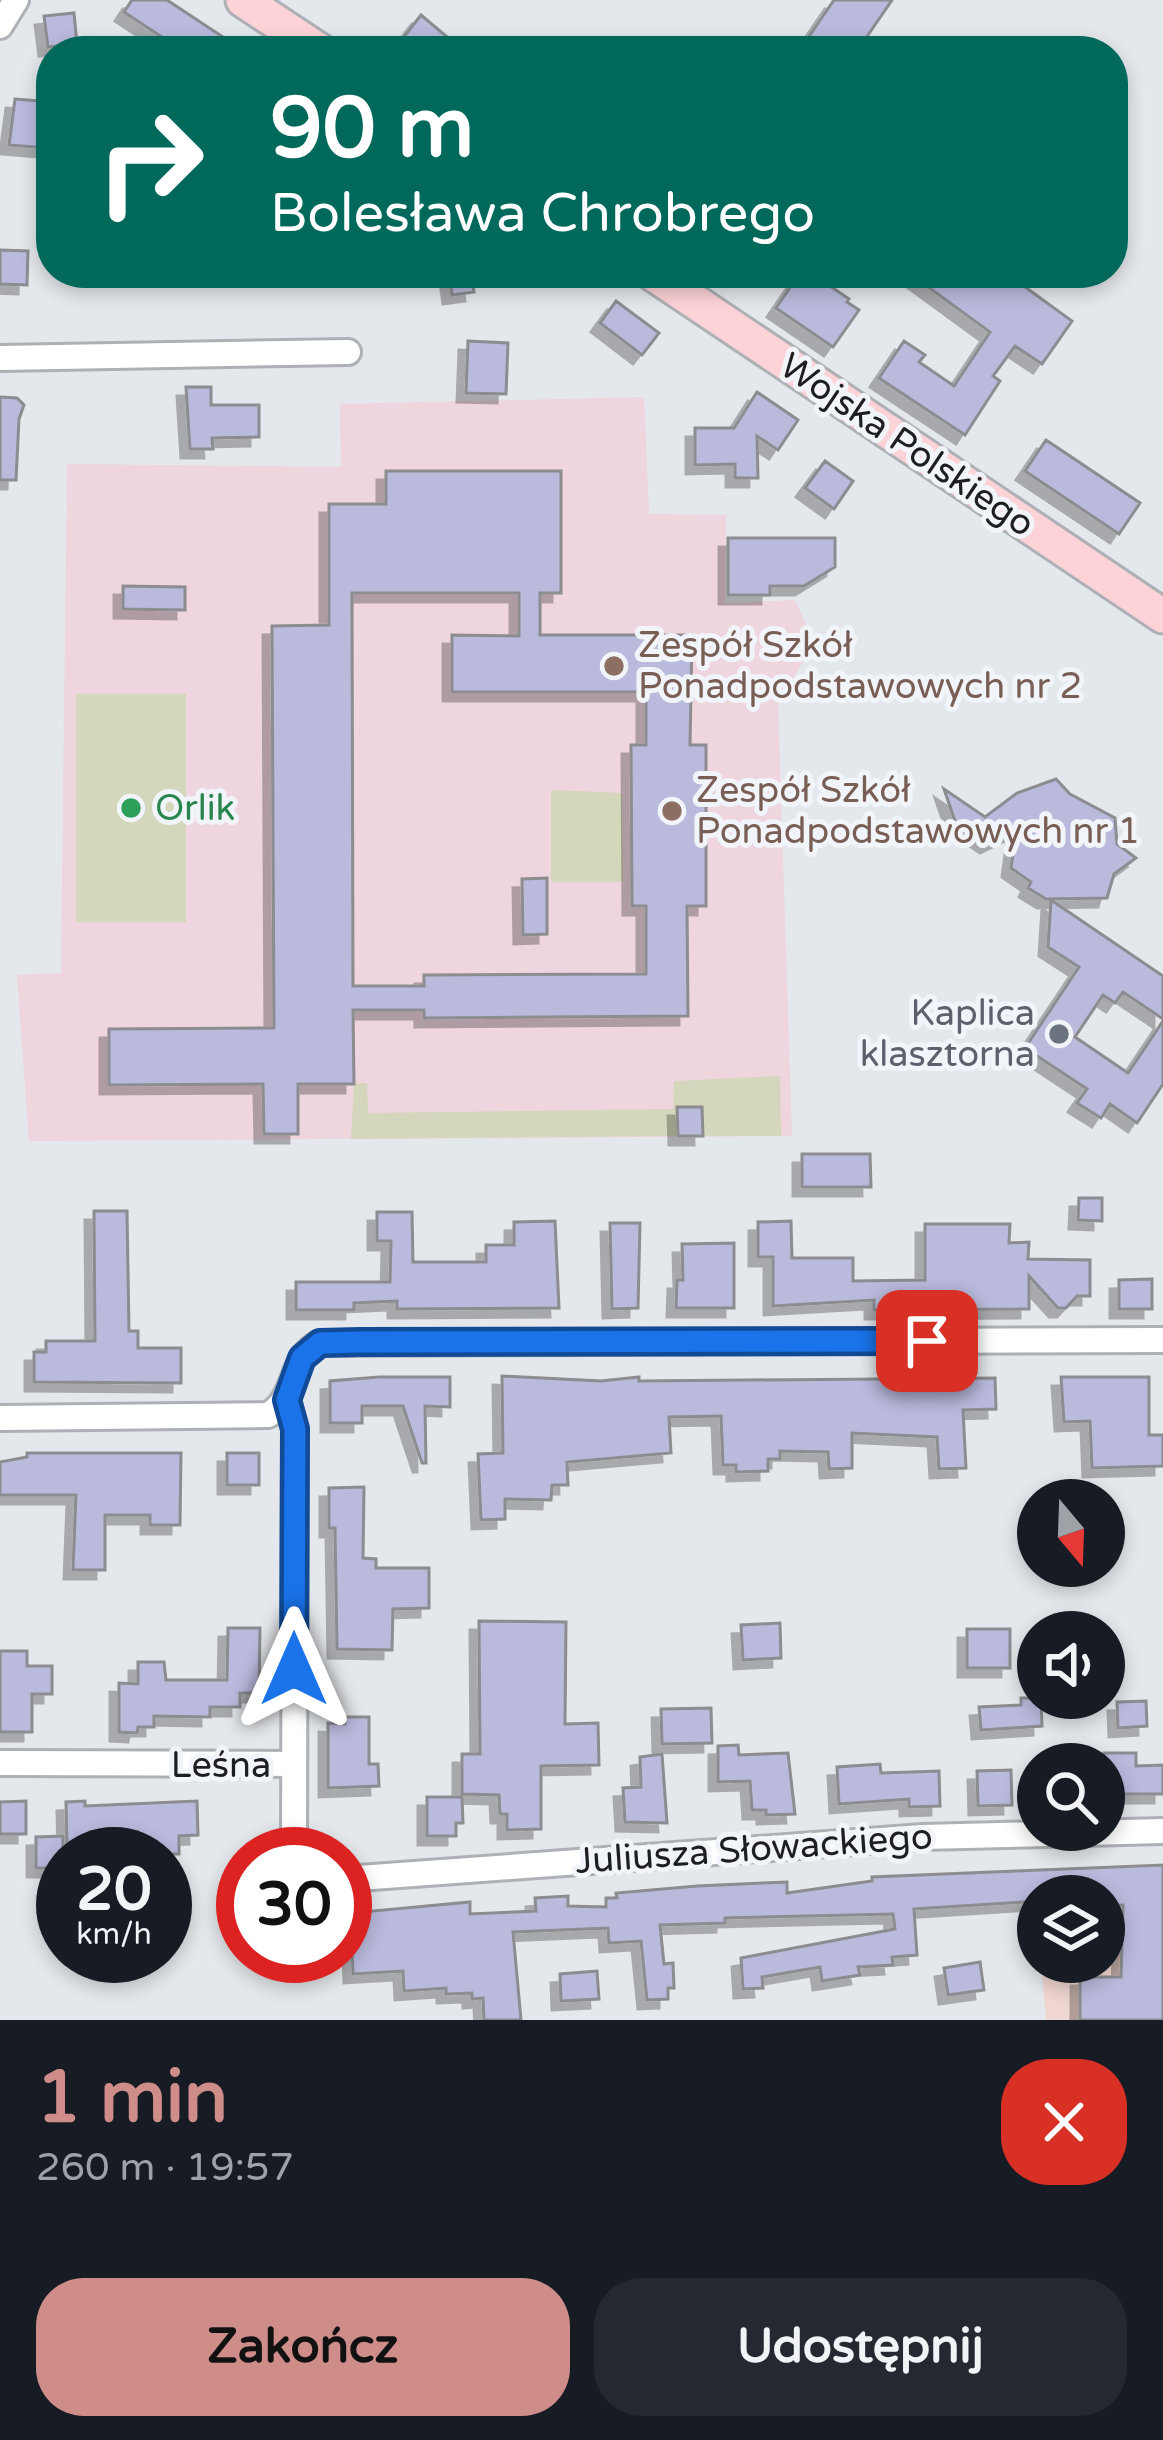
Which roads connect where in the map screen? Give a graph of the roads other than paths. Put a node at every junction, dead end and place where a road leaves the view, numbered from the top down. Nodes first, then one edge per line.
1 (16, 0) edge
2 (243, 0) edge
3 (0, 26) edge
4 (297, 36) edge
5 (674, 288) edge
6 (348, 352) dead end
7 (0, 358) edge
8 (1163, 616) edge
9 (1163, 1340) edge
10 (287, 1400) junction
11 (0, 1418) edge
12 (0, 1764) edge
13 (293, 1764) junction
14 (294, 1827) edge
15 (1163, 1831) edge
16 (372, 1877) edge

1 - 3 street
2 - 4 main road
5 - 8 main road, Wojska Polskiego
6 - 7 street
9 - 10 street
10 - 11 street
10 - 13 street
12 - 13 street, Leśna
13 - 14 street
15 - 16 street, Juliusza Słowackiego

